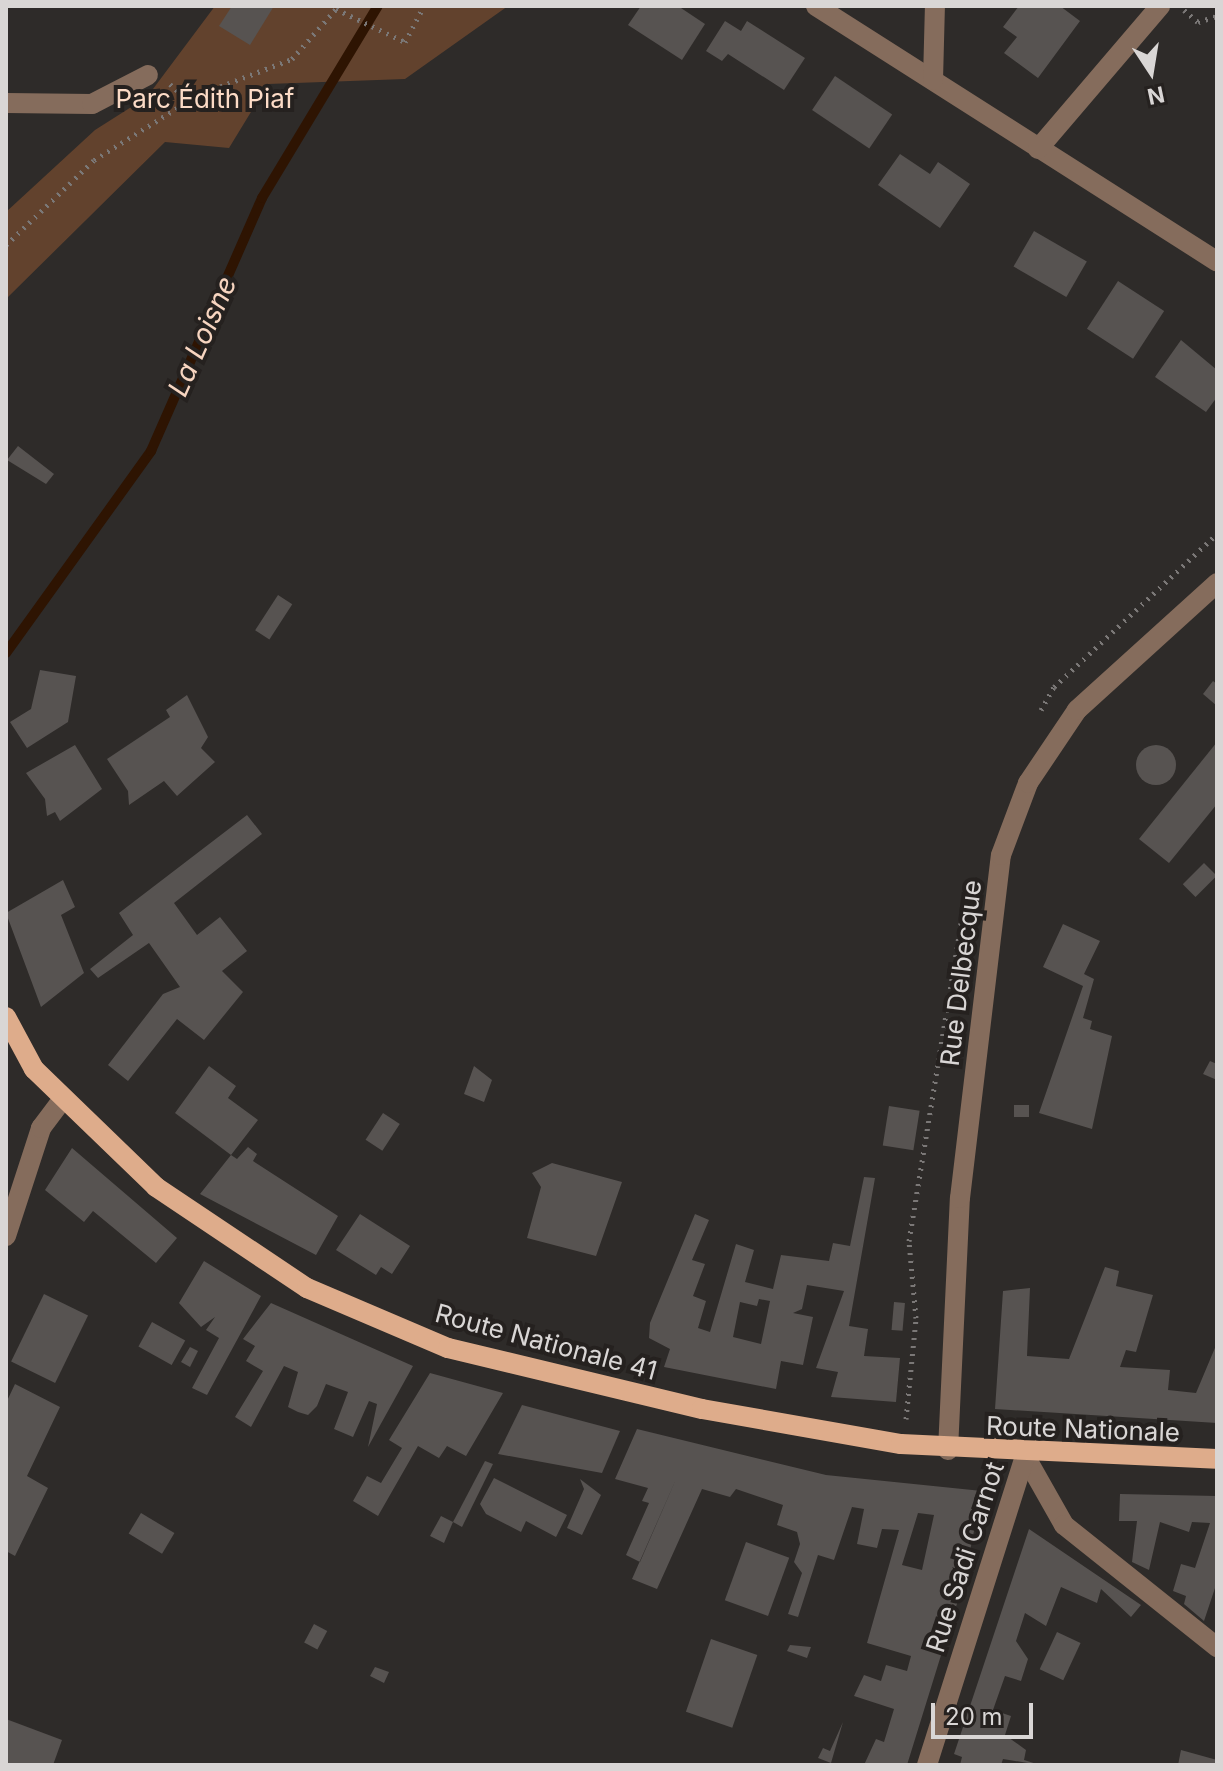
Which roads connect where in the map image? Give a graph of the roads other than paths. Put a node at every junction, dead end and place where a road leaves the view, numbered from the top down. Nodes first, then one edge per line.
1 (816, 6) edge
2 (935, 6) edge
3 (1160, 6) edge
4 (148, 75) dead end
5 (933, 80) junction
6 (6, 103) edge
7 (1038, 149) junction
8 (1217, 261) edge
9 (1217, 583) edge
10 (6, 1017) edge
11 (62, 1100) junction
12 (6, 1236) edge
13 (948, 1450) junction
14 (1025, 1456) junction
15 (1217, 1459) edge
16 (1217, 1647) edge
17 (927, 1765) edge

1 - 5 street
2 - 5 street
3 - 7 street
4 - 6 street
5 - 7 street
7 - 8 street
9 - 13 street, Rue Delbecque
10 - 11 main road, Route Nationale 41
11 - 12 street
11 - 13 main road, Route Nationale 41
13 - 14 main road, Route Nationale
14 - 15 main road, Route Nationale
14 - 16 street
14 - 17 street, Rue Sadi Carnot

